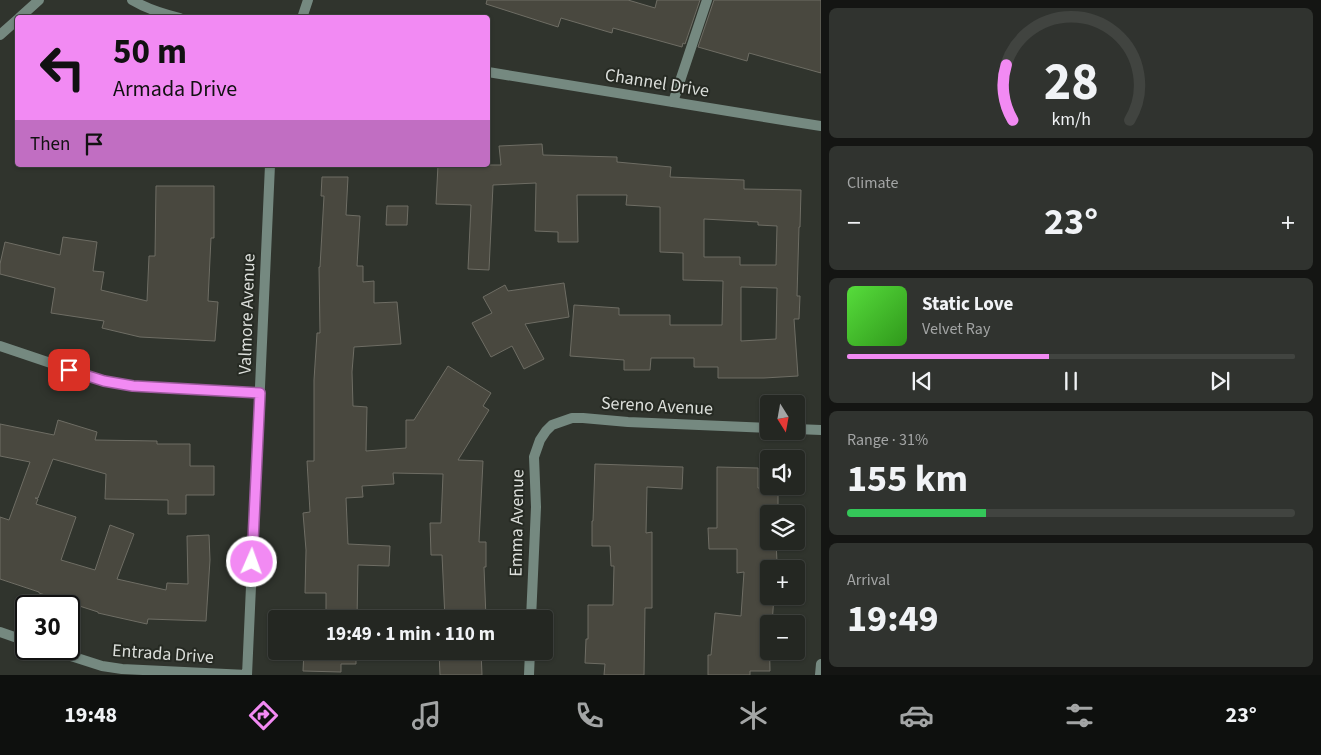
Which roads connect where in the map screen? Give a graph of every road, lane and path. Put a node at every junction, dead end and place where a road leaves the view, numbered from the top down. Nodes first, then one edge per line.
1 (39, 0) edge
2 (132, 0) edge
3 (308, 0) edge
4 (707, 0) edge
5 (22, 15) edge
6 (170, 15) edge
7 (303, 15) edge
8 (15, 21) edge
9 (0, 35) edge
10 (490, 72) edge
11 (673, 102) junction
12 (821, 126) edge
13 (270, 167) edge
14 (0, 346) edge
15 (260, 393) junction
16 (760, 428) edge
17 (805, 429) edge
18 (821, 430) edge
19 (546, 431) joint
20 (531, 610) edge
21 (0, 632) edge
22 (15, 637) edge
23 (80, 659) edge
24 (530, 660) edge
25 (821, 664) edge
26 (247, 675) edge
27 (529, 675) edge
28 (820, 675) edge

1 - 5 street
2 - 6 street
3 - 7 street
4 - 11 street
8 - 9 street
10 - 11 street, Channel Drive
11 - 12 street, Channel Drive
13 - 15 street, Valmore Avenue
14 - 15 street
15 - 26 street, Valmore Avenue
16 - 19 street, Sereno Avenue
17 - 18 street
19 - 20 street, Emma Avenue
21 - 22 street
23 - 26 street, Entrada Drive
24 - 27 street
25 - 28 street

